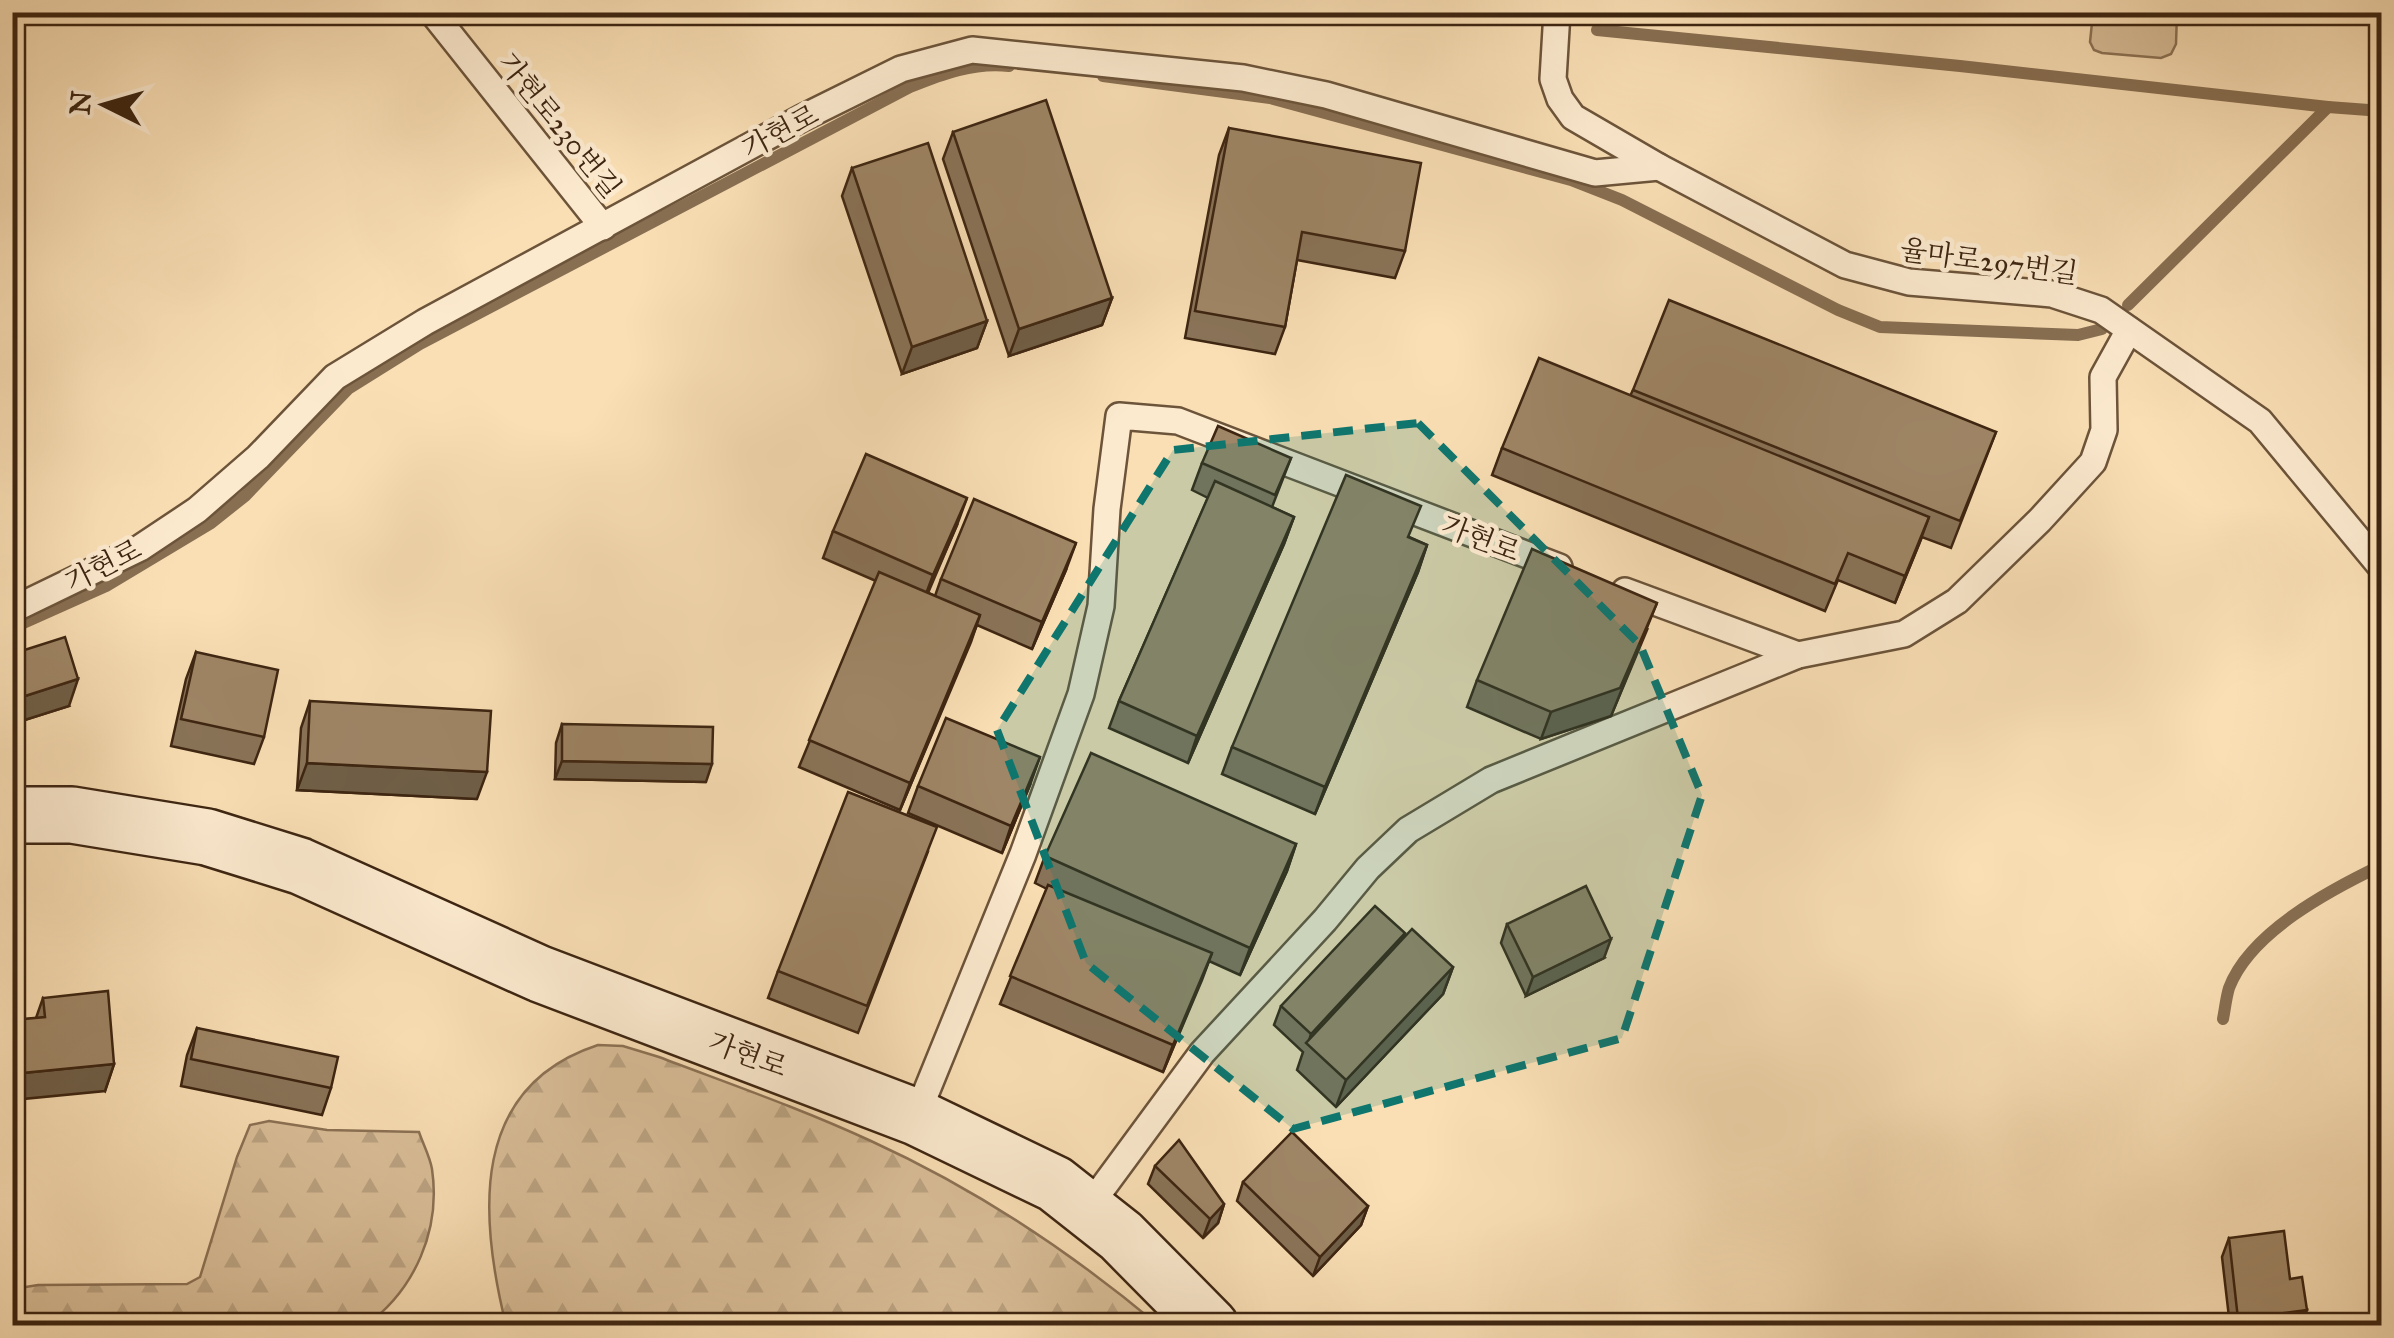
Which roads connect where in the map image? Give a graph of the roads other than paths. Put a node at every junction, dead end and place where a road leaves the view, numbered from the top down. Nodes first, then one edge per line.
1 (432, 12) edge
2 (1558, 12) edge
3 (1659, 167) junction
4 (603, 227) junction
5 (2129, 330) junction
6 (2382, 568) edge
7 (12, 610) edge
8 (1798, 655) junction
9 (12, 815) edge
10 (916, 1116) junction
11 (1087, 1209) junction
12 (1210, 1326) edge

1 - 4 lane, 가현로230번길
2 - 3 lane, 율마로297번길
3 - 4 lane, 가현로
3 - 5 lane, 율마로297번길
4 - 7 lane, 가현로
5 - 6 lane, 율마로297번길
5 - 8 lane
8 - 10 lane, 가현로
8 - 11 lane
9 - 10 street, 가현로
10 - 11 street, 가현로
11 - 12 street, 가현로

